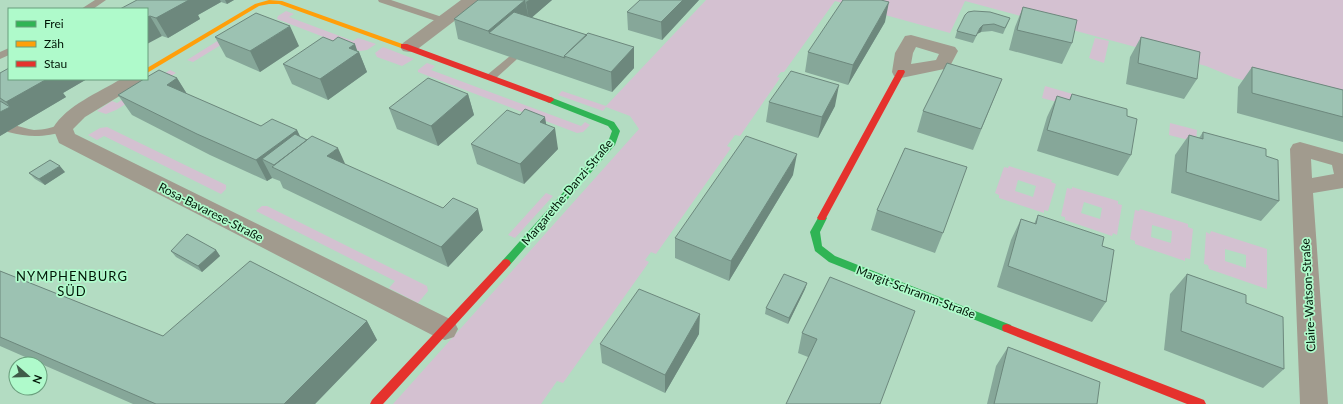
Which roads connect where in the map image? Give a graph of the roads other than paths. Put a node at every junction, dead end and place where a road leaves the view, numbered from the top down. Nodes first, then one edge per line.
1 (102, 0) edge
2 (382, 0) edge
3 (472, 0) edge
4 (269, 1) edge
5 (88, 8) edge
6 (445, 21) junction
7 (410, 47) junction
8 (513, 58) edge
9 (148, 70) edge
10 (901, 72) dead end
11 (491, 77) junction
12 (132, 80) edge
13 (63, 128) junction
14 (12, 129) dead end
15 (1343, 172) edge
16 (1343, 180) edge
17 (1302, 187) junction
18 (445, 329) junction
19 (376, 404) edge
20 (1200, 404) edge
21 (1314, 404) edge

1 - 5 lane
2 - 6 lane
3 - 6 street
4 - 7 street
4 - 9 street
6 - 7 street
7 - 11 street, Margarethe-Danzi-Straße
8 - 11 lane
10 - 20 street, Margit-Schramm-Straße
11 - 18 street, Margarethe-Danzi-Straße
12 - 13 street
13 - 14 lane
13 - 18 street, Rosa-Bavarese-Straße
15 - 17 street, Claire-Watson-Straße
16 - 17 street
17 - 21 street, Claire-Watson-Straße
18 - 19 street, Margarethe-Danzi-Straße

